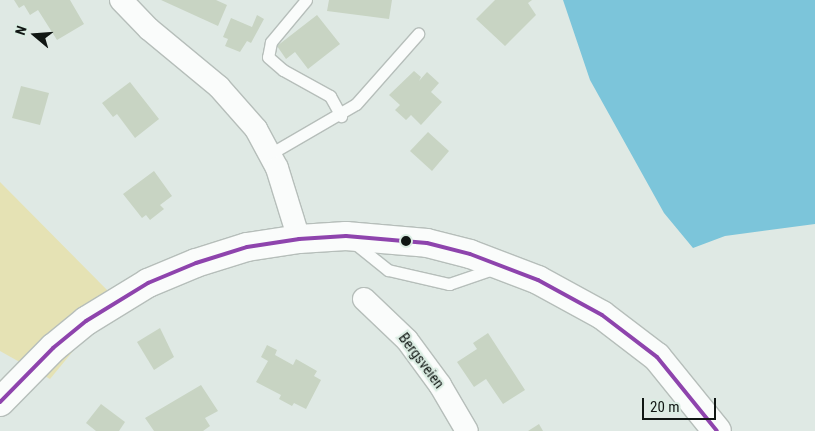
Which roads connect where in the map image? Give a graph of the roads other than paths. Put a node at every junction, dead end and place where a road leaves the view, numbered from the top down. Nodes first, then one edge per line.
1 (121, 0) edge
2 (306, 0) edge
3 (418, 34) dead end
4 (341, 116) junction
5 (270, 154) junction
6 (298, 239) junction
7 (364, 299) dead end
8 (0, 402) edge
9 (467, 431) edge
10 (716, 431) edge

1 - 5 street
2 - 4 lane
3 - 4 lane
4 - 5 lane
5 - 6 street
6 - 8 main road
6 - 10 main road
7 - 9 street, Bergsveien

